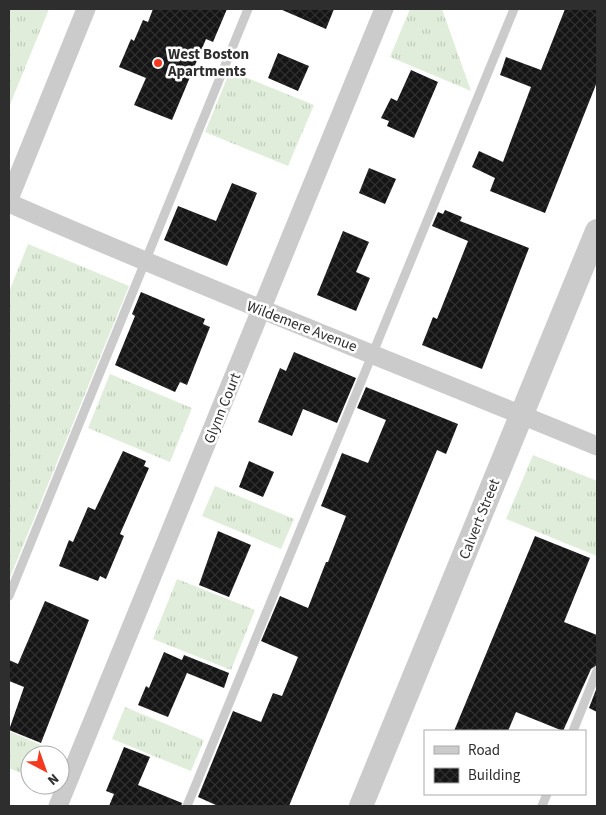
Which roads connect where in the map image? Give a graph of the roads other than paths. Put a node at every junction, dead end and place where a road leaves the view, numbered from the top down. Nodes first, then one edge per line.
1 (86, 9) edge
2 (248, 9) edge
3 (384, 9) edge
4 (514, 9) edge
5 (9, 199) edge
6 (9, 203) edge
7 (597, 231) edge
8 (146, 262) junction
9 (261, 311) junction
10 (372, 354) junction
11 (522, 415) junction
12 (597, 446) edge
13 (9, 596) edge
14 (597, 671) edge
15 (572, 730) edge
16 (58, 806) edge
17 (188, 806) edge
18 (361, 806) edge

1 - 5 street
2 - 8 lane
3 - 9 street, Glynn Court
4 - 10 lane
6 - 8 street, Wildemere Avenue
7 - 11 street, Calvert Street
8 - 9 street, Wildemere Avenue
8 - 13 lane
9 - 10 street, Wildemere Avenue
9 - 16 street, Glynn Court
10 - 11 street, Wildemere Avenue
10 - 17 lane
11 - 12 street, Wildemere Avenue
11 - 18 street, Calvert Street
14 - 15 lane

